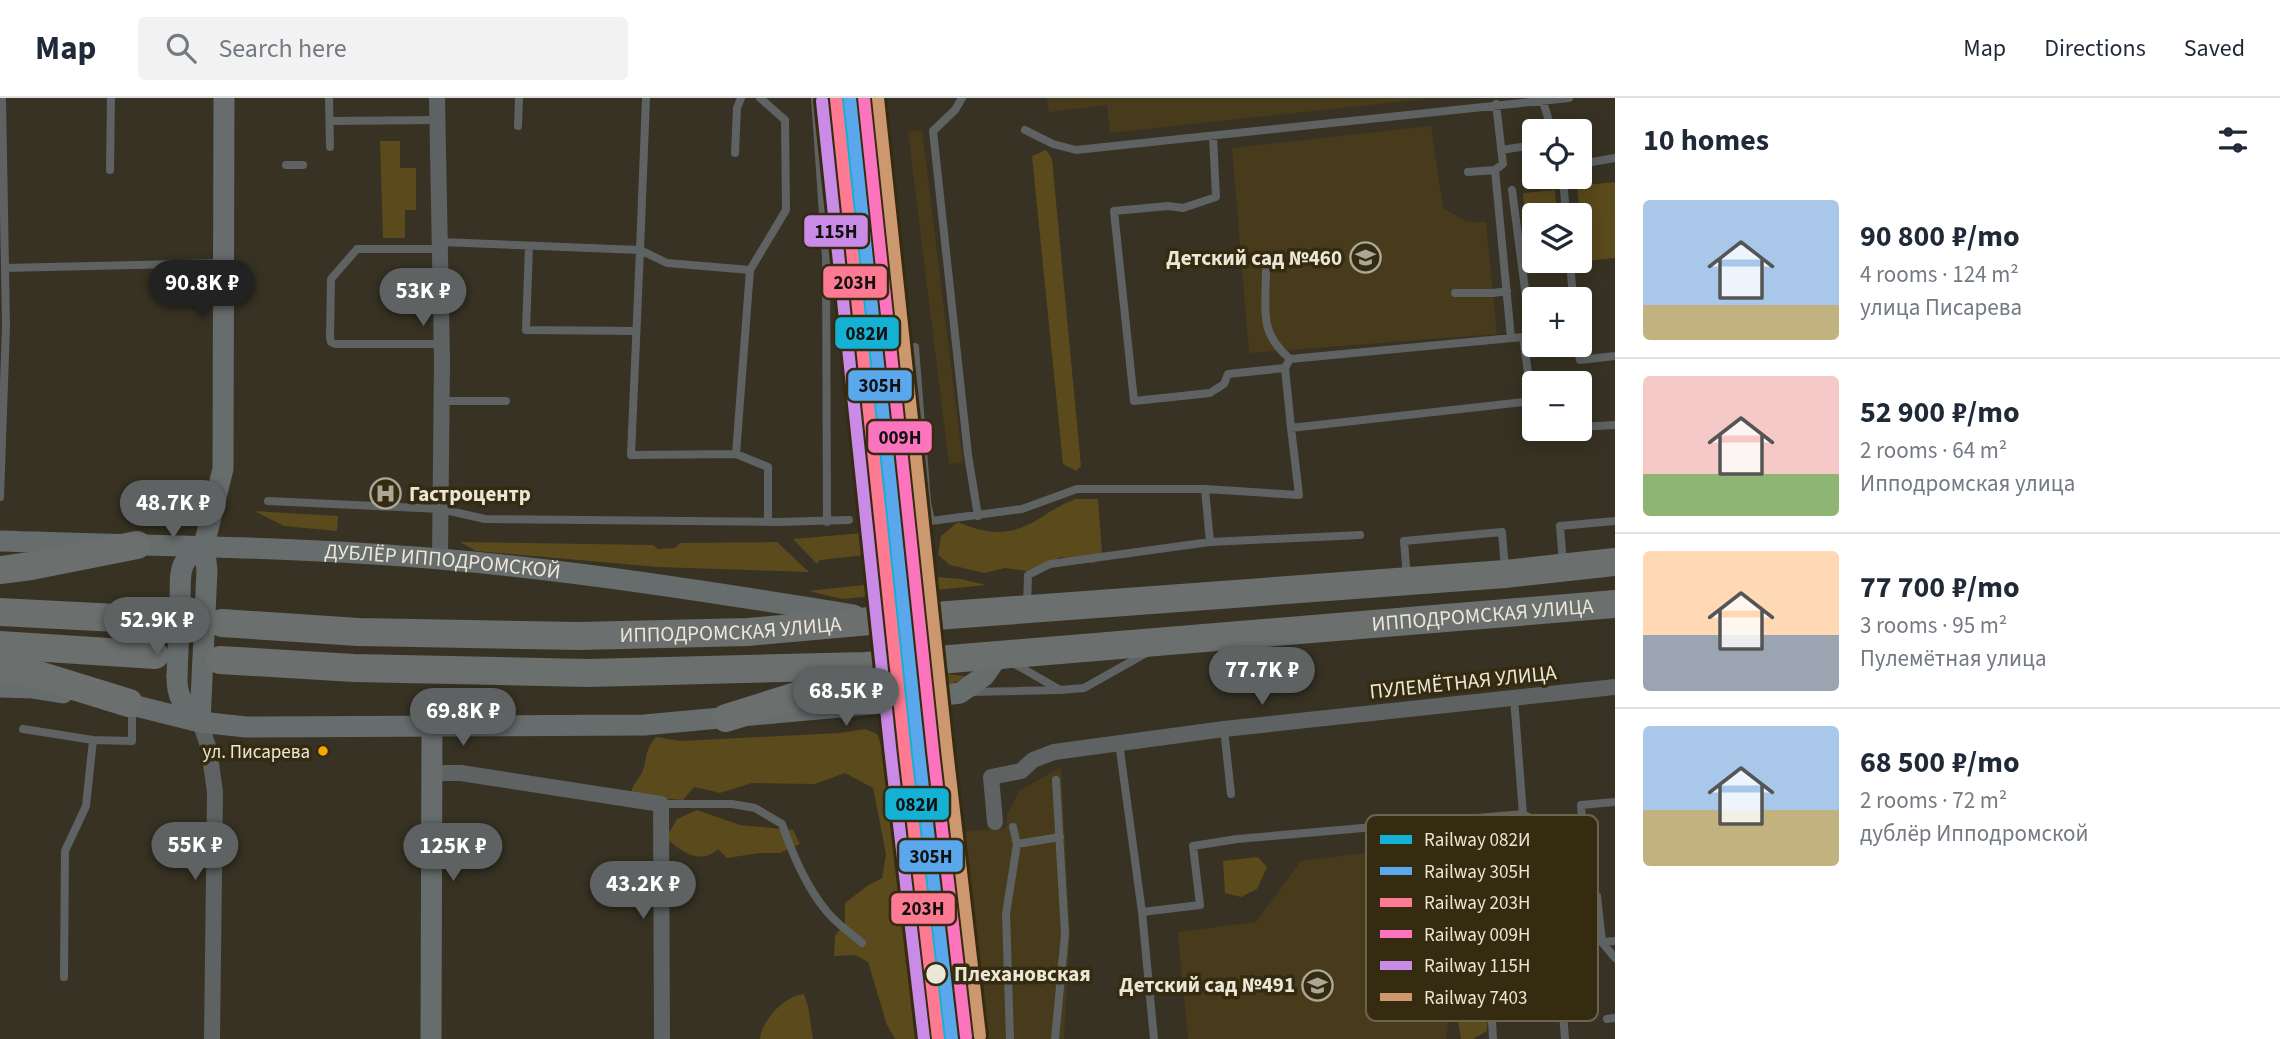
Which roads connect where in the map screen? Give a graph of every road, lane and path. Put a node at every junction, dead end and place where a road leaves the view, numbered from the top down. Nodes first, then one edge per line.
1 (2, 98) edge
2 (111, 98) edge
3 (224, 98) edge
4 (330, 98) edge
5 (437, 98) edge
6 (519, 98) edge
7 (646, 98) edge
8 (741, 98) edge
9 (760, 98) edge
10 (815, 98) edge
11 (962, 98) edge
12 (1569, 98) edge
13 (1542, 99) edge
14 (1496, 104) junction
15 (1548, 119) edge
16 (330, 121) junction
17 (438, 121) junction
18 (518, 126) dead end
19 (1025, 130) dead end
20 (1213, 137) junction
21 (1522, 147) edge
22 (330, 148) dead end
23 (1501, 150) junction
24 (735, 153) dead end
25 (1615, 158) edge
26 (1592, 162) edge
27 (286, 165) dead end
28 (303, 165) dead end
29 (110, 170) dead end
30 (1495, 170) junction
31 (1468, 172) dead end
32 (1512, 190) dead end
33 (440, 245) junction
34 (528, 246) junction
35 (640, 250) junction
36 (223, 263) junction
37 (5, 268) junction
38 (750, 270) junction
39 (1266, 271) dead end
40 (1524, 287) edge
41 (1507, 290) junction
42 (1455, 293) dead end
43 (636, 331) junction
44 (1522, 336) edge
45 (1511, 338) junction
46 (442, 344) junction
47 (915, 347) dead end
48 (1615, 356) edge
49 (1579, 357) edge
50 (1290, 359) junction
51 (1285, 368) junction
52 (442, 401) junction
53 (506, 401) dead end
54 (1522, 405) edge
55 (1615, 425) edge
56 (1592, 426) edge
57 (1291, 428) junction
58 (736, 454) junction
59 (1205, 489) junction
60 (0, 498) edge
61 (268, 501) dead end
62 (441, 509) junction
63 (978, 516) junction
64 (849, 520) dead end
65 (1615, 521) edge
66 (768, 522) junction
67 (827, 522) junction
68 (1360, 535) dead end
69 (0, 541) edge
70 (1210, 542) junction
71 (137, 545) junction
72 (204, 545) junction
73 (440, 559) junction
74 (1615, 562) edge
75 (1564, 567) junction
76 (0, 570) edge
77 (1505, 574) junction
78 (1407, 581) junction
79 (1615, 604) edge
80 (1027, 609) junction
81 (0, 612) edge
82 (881, 620) junction
83 (156, 621) dead end
84 (222, 623) dead end
85 (1167, 642) junction
86 (0, 645) edge
87 (999, 654) junction
88 (155, 655) dead end
89 (220, 660) dead end
90 (866, 666) junction
91 (0, 668) edge
92 (0, 687) edge
93 (1615, 687) edge
94 (1060, 690) junction
95 (960, 693) junction
96 (1514, 698) junction
97 (131, 704) junction
98 (726, 718) junction
99 (201, 722) junction
100 (432, 727) junction
101 (23, 729) dead end
102 (1224, 729) junction
103 (93, 740) junction
104 (1119, 742) junction
105 (433, 773) junction
106 (1056, 780) dead end
107 (1231, 794) dead end
108 (1615, 802) edge
109 (662, 804) junction
110 (1523, 814) joint
111 (1512, 815) edge
112 (1582, 815) edge
113 (995, 822) dead end
114 (1013, 827) dead end
115 (1366, 828) edge
116 (1236, 830) dead end
117 (1060, 837) junction
118 (1237, 839) junction
119 (1017, 844) junction
120 (1598, 908) edge
121 (1142, 912) junction
122 (1615, 941) edge
123 (1601, 942) junction
124 (862, 943) dead end
125 (1615, 958) edge
126 (64, 977) dead end
127 (1492, 1021) edge
128 (1564, 1021) edge
129 (212, 1039) edge
130 (430, 1039) edge
131 (662, 1039) edge
132 (1010, 1039) edge
133 (1055, 1039) edge
134 (1154, 1039) edge
135 (1493, 1039) edge
136 (1565, 1039) edge

1 - 37 lane
2 - 29 lane
3 - 36 street
4 - 16 lane
5 - 17 street
6 - 18 lane
7 - 35 lane
8 - 24 lane
9 - 38 lane
10 - 67 lane
11 - 63 lane
12 - 13 lane
13 - 14 lane
13 - 15 lane
14 - 20 lane
14 - 23 lane
16 - 17 lane
16 - 22 lane
17 - 33 street
19 - 20 lane
20 - 51 lane
21 - 23 lane
23 - 30 lane
25 - 26 lane
27 - 28 lane
30 - 31 lane
30 - 41 lane
32 - 40 lane
33 - 34 lane
33 - 46 street
33 - 46 lane
34 - 35 lane
34 - 43 lane
35 - 38 lane
35 - 43 lane
36 - 37 lane
36 - 72 street
37 - 60 lane
38 - 58 lane
39 - 50 lane
41 - 42 lane
41 - 45 lane
43 - 58 lane
44 - 45 lane
45 - 50 lane
46 - 52 street
47 - 63 lane
48 - 49 lane
50 - 51 lane
51 - 57 lane
52 - 53 lane
52 - 62 street
54 - 57 lane
55 - 56 lane
57 - 59 lane
58 - 66 lane
59 - 63 lane
59 - 70 lane
61 - 62 lane
62 - 66 lane
62 - 73 street
64 - 67 lane
65 - 75 lane
66 - 67 lane
68 - 70 lane
69 - 71 street, ДУБЛЁР ИППОДРОМСКОЙ
70 - 80 lane
71 - 72 street, ДУБЛЁР ИППОДРОМСКОЙ
71 - 76 highway
72 - 73 street, ДУБЛЁР ИППОДРОМСКОЙ
72 - 99 street
72 - 99 street, bridge
73 - 82 street, ДУБЛЁР ИППОДРОМСКОЙ
74 - 75 highway, ИППОДРОМСКАЯ УЛИЦА
75 - 77 highway, ИППОДРОМСКАЯ УЛИЦА
77 - 78 highway, ИППОДРОМСКАЯ УЛИЦА
77 - 78 lane
78 - 80 highway, ИППОДРОМСКАЯ УЛИЦА
79 - 85 highway, ИППОДРОМСКАЯ УЛИЦА
80 - 82 highway, ИППОДРОМСКАЯ УЛИЦА
81 - 83 highway
82 - 84 highway, ИППОДРОМСКАЯ УЛИЦА
85 - 87 highway, ИППОДРОМСКАЯ УЛИЦА
85 - 94 lane
86 - 88 highway
87 - 90 highway, ИППОДРОМСКАЯ УЛИЦА
87 - 94 lane
87 - 95 street
89 - 90 highway, ИППОДРОМСКАЯ УЛИЦА
90 - 98 highway
91 - 97 highway
92 - 97 street
93 - 96 street, ПУЛЕМЁТНАЯ УЛИЦА
94 - 95 lane
95 - 98 street
96 - 102 street, ПУЛЕМЁТНАЯ УЛИЦА
96 - 110 lane
97 - 99 street
97 - 103 lane
98 - 100 street
99 - 100 street
99 - 129 street
100 - 105 street
101 - 103 lane
102 - 104 street, ПУЛЕМЁТНАЯ УЛИЦА
102 - 107 lane
103 - 126 lane
104 - 113 street, ПУЛЕМЁТНАЯ УЛИЦА
104 - 121 lane
105 - 109 street
105 - 130 street
106 - 117 lane
108 - 112 lane
109 - 124 lane
109 - 131 street
110 - 111 lane
114 - 119 lane
115 - 118 lane
116 - 118 lane
117 - 119 lane
117 - 133 lane
118 - 121 lane
119 - 132 lane
120 - 123 lane
121 - 134 lane
122 - 123 lane
123 - 125 lane
127 - 135 lane
128 - 136 lane

